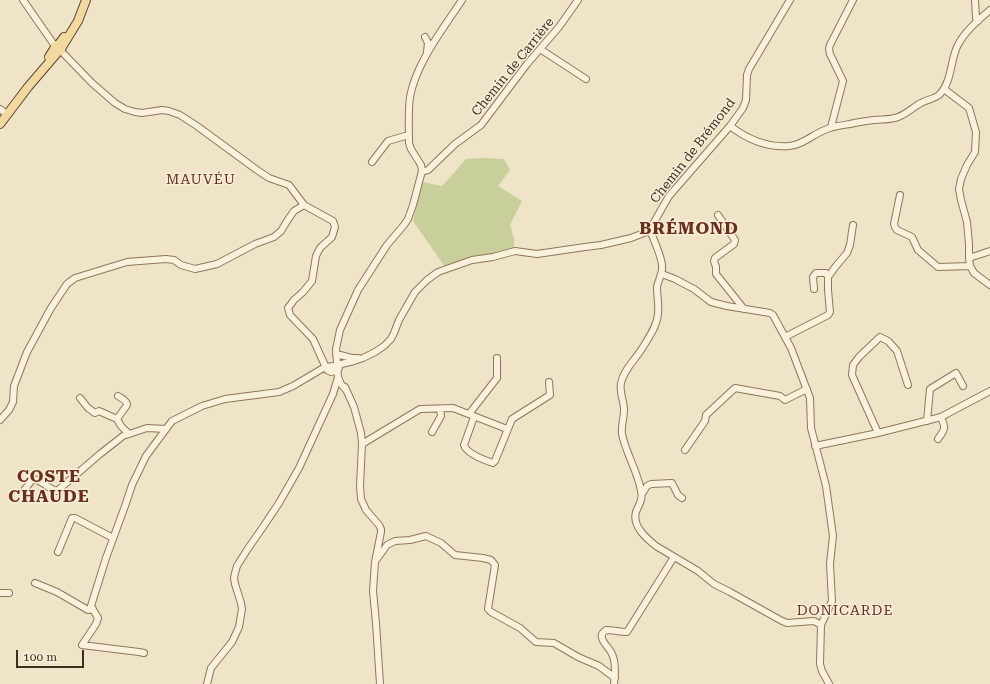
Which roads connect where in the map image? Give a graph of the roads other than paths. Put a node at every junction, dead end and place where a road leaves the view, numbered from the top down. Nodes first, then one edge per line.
1 (23, 0) edge
2 (462, 0) edge
3 (578, 0) edge
4 (790, 0) edge
5 (853, 0) edge
6 (975, 0) edge
7 (85, 2) edge
8 (990, 10) edge
9 (978, 21) junction
10 (435, 41) junction
11 (58, 48) junction
12 (540, 49) junction
13 (425, 58) junction
14 (586, 79) dead end
15 (944, 89) junction
16 (0, 110) edge
17 (7, 114) junction
18 (0, 124) edge
19 (730, 126) junction
20 (831, 127) junction
21 (409, 136) junction
22 (372, 162) dead end
23 (422, 171) junction
24 (900, 195) dead end
25 (304, 205) junction
26 (718, 215) dead end
27 (853, 226) dead end
28 (649, 231) junction
29 (990, 251) edge
30 (969, 258) junction
31 (970, 266) junction
32 (662, 274) junction
33 (828, 277) junction
34 (990, 284) edge
35 (814, 289) dead end
36 (744, 309) junction
37 (785, 337) junction
38 (336, 354) junction
39 (363, 358) junction
40 (497, 358) dead end
41 (325, 367) junction
42 (338, 367) junction
43 (341, 380) junction
44 (549, 382) dead end
45 (908, 385) dead end
46 (963, 386) dead end
47 (807, 389) junction
48 (990, 391) edge
49 (118, 396) dead end
50 (80, 398) dead end
51 (440, 409) junction
52 (472, 415) junction
53 (942, 417) junction
54 (117, 418) junction
55 (0, 420) edge
56 (926, 420) junction
57 (507, 429) junction
58 (166, 430) junction
59 (432, 432) dead end
60 (878, 433) junction
61 (129, 434) junction
62 (938, 439) dead end
63 (362, 444) junction
64 (814, 446) junction
65 (685, 450) dead end
66 (25, 489) dead end
67 (642, 494) junction
68 (682, 498) dead end
69 (113, 538) junction
70 (58, 552) dead end
71 (674, 556) junction
72 (375, 562) junction
73 (36, 583) dead end
74 (0, 593) edge
75 (10, 593) dead end
76 (93, 609) junction
77 (821, 626) junction
78 (144, 653) dead end
79 (614, 681) edge
80 (207, 684) edge
81 (380, 684) edge
82 (829, 684) edge

1 - 11 street
2 - 10 street
3 - 12 street, Chemin de Carrière
4 - 19 street, Chemin de Brémond
5 - 20 street
6 - 9 street
7 - 11 main road
8 - 9 street
9 - 15 street
10 - 13 street
10 - 13 street
11 - 17 main road
11 - 25 street
12 - 14 street
12 - 23 street, Chemin de Carrière
13 - 21 street
15 - 20 street
15 - 30 street
16 - 17 street
17 - 18 main road
19 - 20 street
19 - 28 street, Chemin de Brémond
21 - 22 street
21 - 23 street
23 - 38 street
24 - 31 street
25 - 41 street
25 - 55 street
26 - 36 street
27 - 33 street
28 - 32 street
28 - 39 street
29 - 30 street
30 - 31 street
31 - 34 street
32 - 36 street
32 - 67 street
33 - 35 street
33 - 37 street
36 - 37 street
37 - 47 street
38 - 39 street
38 - 42 street
39 - 42 street
40 - 52 street
41 - 42 street
41 - 58 street
42 - 43 street
43 - 63 street
43 - 80 street
44 - 57 street
45 - 60 street
46 - 56 street
47 - 64 street
47 - 65 street
48 - 53 street
49 - 54 street
50 - 54 street
51 - 52 street
51 - 59 street
51 - 63 street
52 - 57 street
52 - 57 street
53 - 56 street
53 - 62 street
54 - 61 street
56 - 60 street
58 - 61 street
58 - 69 street
60 - 64 street
61 - 66 street
63 - 72 street
64 - 77 street
67 - 68 street
67 - 71 street
69 - 70 street
69 - 76 street
71 - 77 street
71 - 79 street
72 - 79 street
72 - 81 street
73 - 76 street
74 - 75 street
76 - 78 street
77 - 82 street

